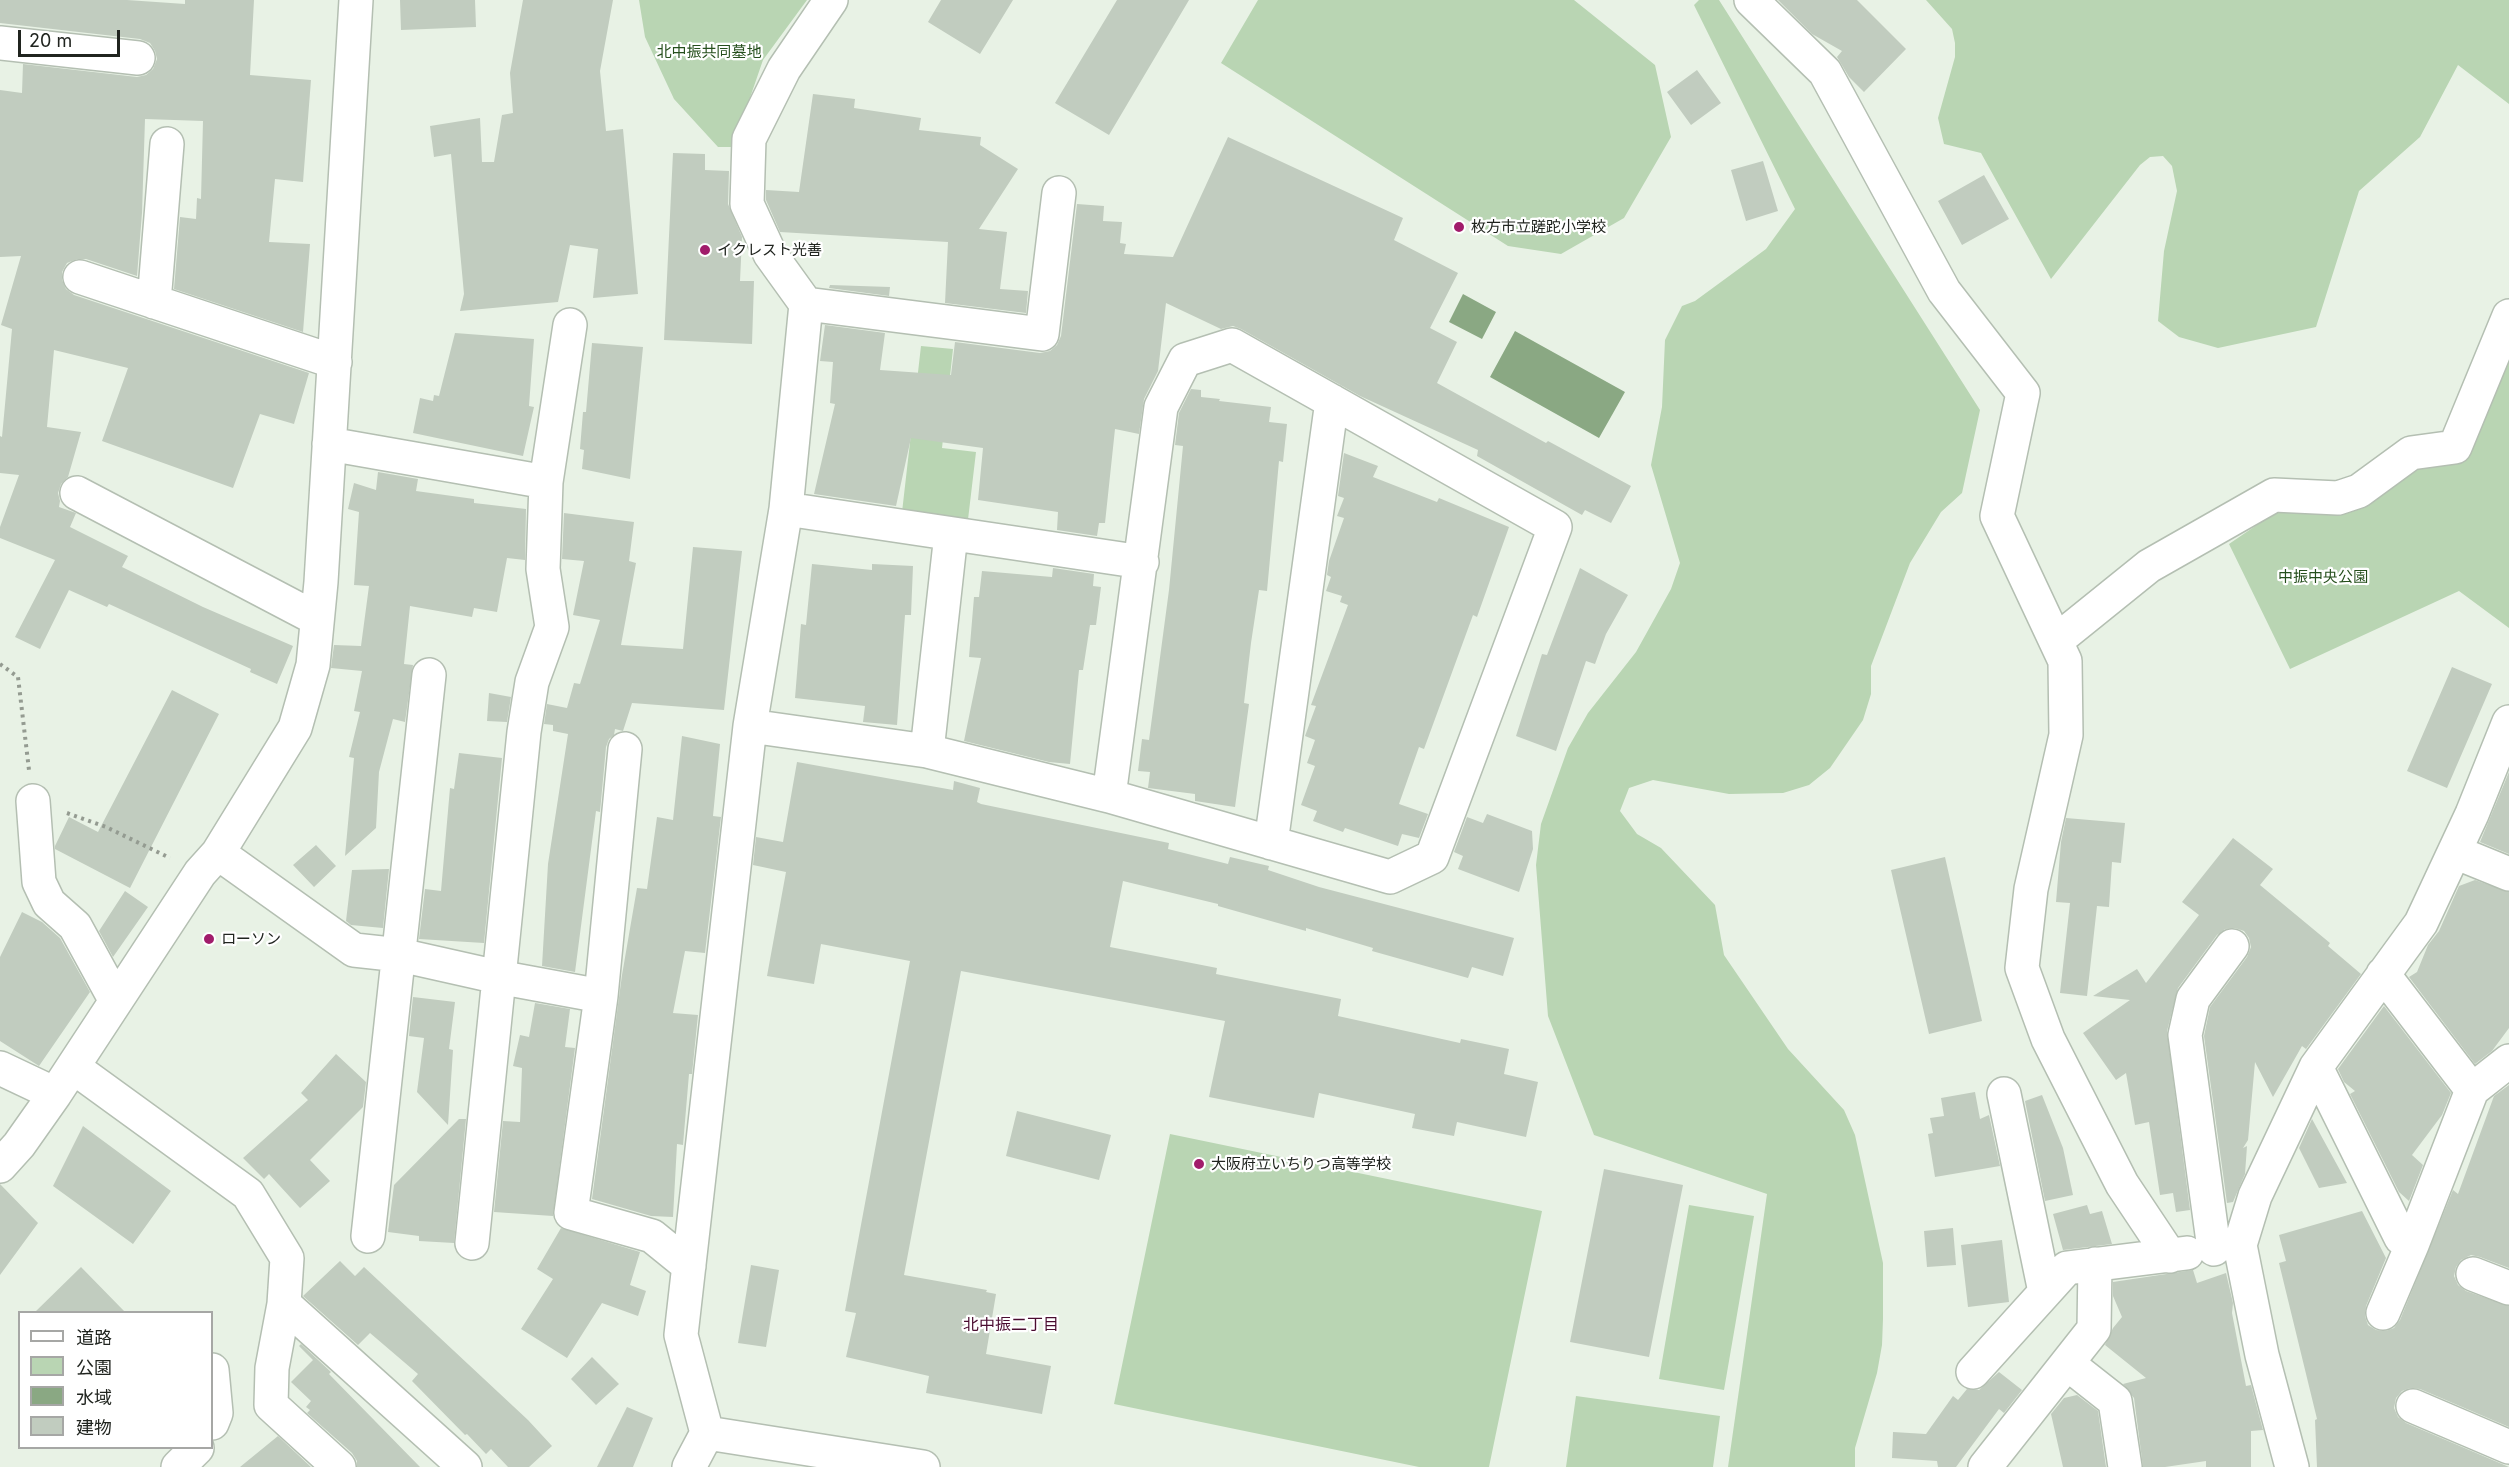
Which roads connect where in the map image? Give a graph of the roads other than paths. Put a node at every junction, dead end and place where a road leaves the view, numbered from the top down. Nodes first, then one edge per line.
1 (356, 0) edge
2 (831, 0) edge
3 (1751, 0) edge
4 (0, 44) edge
5 (138, 58) dead end
6 (167, 144) dead end
7 (1059, 193) dead end
8 (80, 277) dead end
9 (154, 302) junction
10 (806, 304) junction
11 (2509, 316) edge
12 (570, 325) dead end
13 (334, 362) junction
14 (1332, 401) junction
15 (329, 444) junction
16 (546, 482) junction
17 (77, 493) dead end
18 (786, 508) junction
19 (951, 534) junction
20 (1142, 562) junction
21 (317, 619) junction
22 (2056, 641) junction
23 (429, 675) dead end
24 (2509, 722) edge
25 (750, 726) junction
26 (625, 748) dead end
27 (927, 751) junction
28 (1109, 796) junction
29 (33, 801) road end
30 (1270, 843) junction
31 (2455, 852) junction
32 (209, 863) junction
33 (2509, 874) edge
34 (2232, 946) dead end
35 (400, 955) junction
36 (2384, 974) junction
37 (498, 978) junction
38 (601, 996) junction
39 (116, 1001) junction
40 (2509, 1061) edge
41 (73, 1067) junction
42 (2316, 1067) junction
43 (0, 1068) edge
44 (2472, 1090) junction
45 (55, 1094) junction
46 (2004, 1094) dead end
47 (0, 1166) edge
48 (368, 1236) dead end
49 (472, 1243) dead end
50 (2412, 1245) junction
51 (2227, 1247) junction
52 (2170, 1256) junction
53 (2095, 1264) junction
54 (689, 1266) junction
55 (2473, 1274) dead end
56 (2509, 1288) edge
57 (2044, 1292) junction
58 (284, 1304) junction
59 (2383, 1313) dead end
60 (2068, 1364) junction
61 (1973, 1372) dead end
62 (213, 1381) edge
63 (2413, 1406) dead end
64 (213, 1420) edge
65 (707, 1433) junction
66 (2509, 1447) edge
67 (196, 1449) edge
68 (178, 1467) edge
69 (339, 1467) edge
70 (465, 1467) edge
71 (689, 1467) edge
72 (923, 1467) edge
73 (1985, 1467) edge
74 (2125, 1467) edge
75 (2292, 1467) edge

1 - 13 street
2 - 10 street
3 - 22 street
4 - 5 street
6 - 9 street
7 - 10 street
8 - 9 street
9 - 13 street
10 - 18 street
11 - 22 street
12 - 16 street
13 - 15 street
14 - 20 street
14 - 30 street
14 - 30 street
15 - 16 street
15 - 21 street
16 - 37 street
17 - 21 street
18 - 19 street
18 - 25 street
19 - 20 street
19 - 27 street
20 - 28 street
21 - 32 street
22 - 52 street
23 - 35 street
24 - 31 street
25 - 27 street
25 - 54 street
26 - 38 street
27 - 28 street
28 - 30 street
29 - 39 street
31 - 33 street
31 - 36 street
32 - 35 street
32 - 39 street
34 - 51 street
35 - 37 street
35 - 48 street
36 - 42 street
36 - 44 street
37 - 38 street
37 - 49 street
38 - 54 street
39 - 41 street
40 - 44 street
41 - 45 street
41 - 58 street
42 - 50 street
42 - 51 street
43 - 45 street
44 - 50 street
45 - 47 street
46 - 57 street
50 - 59 street
51 - 52 street
51 - 75 street
52 - 53 street
53 - 57 street
53 - 60 street
54 - 65 street
55 - 56 street
57 - 61 street
58 - 69 street
58 - 70 street
60 - 73 street
60 - 74 street
62 - 64 street
63 - 66 street
65 - 71 street
65 - 72 street
67 - 68 street

